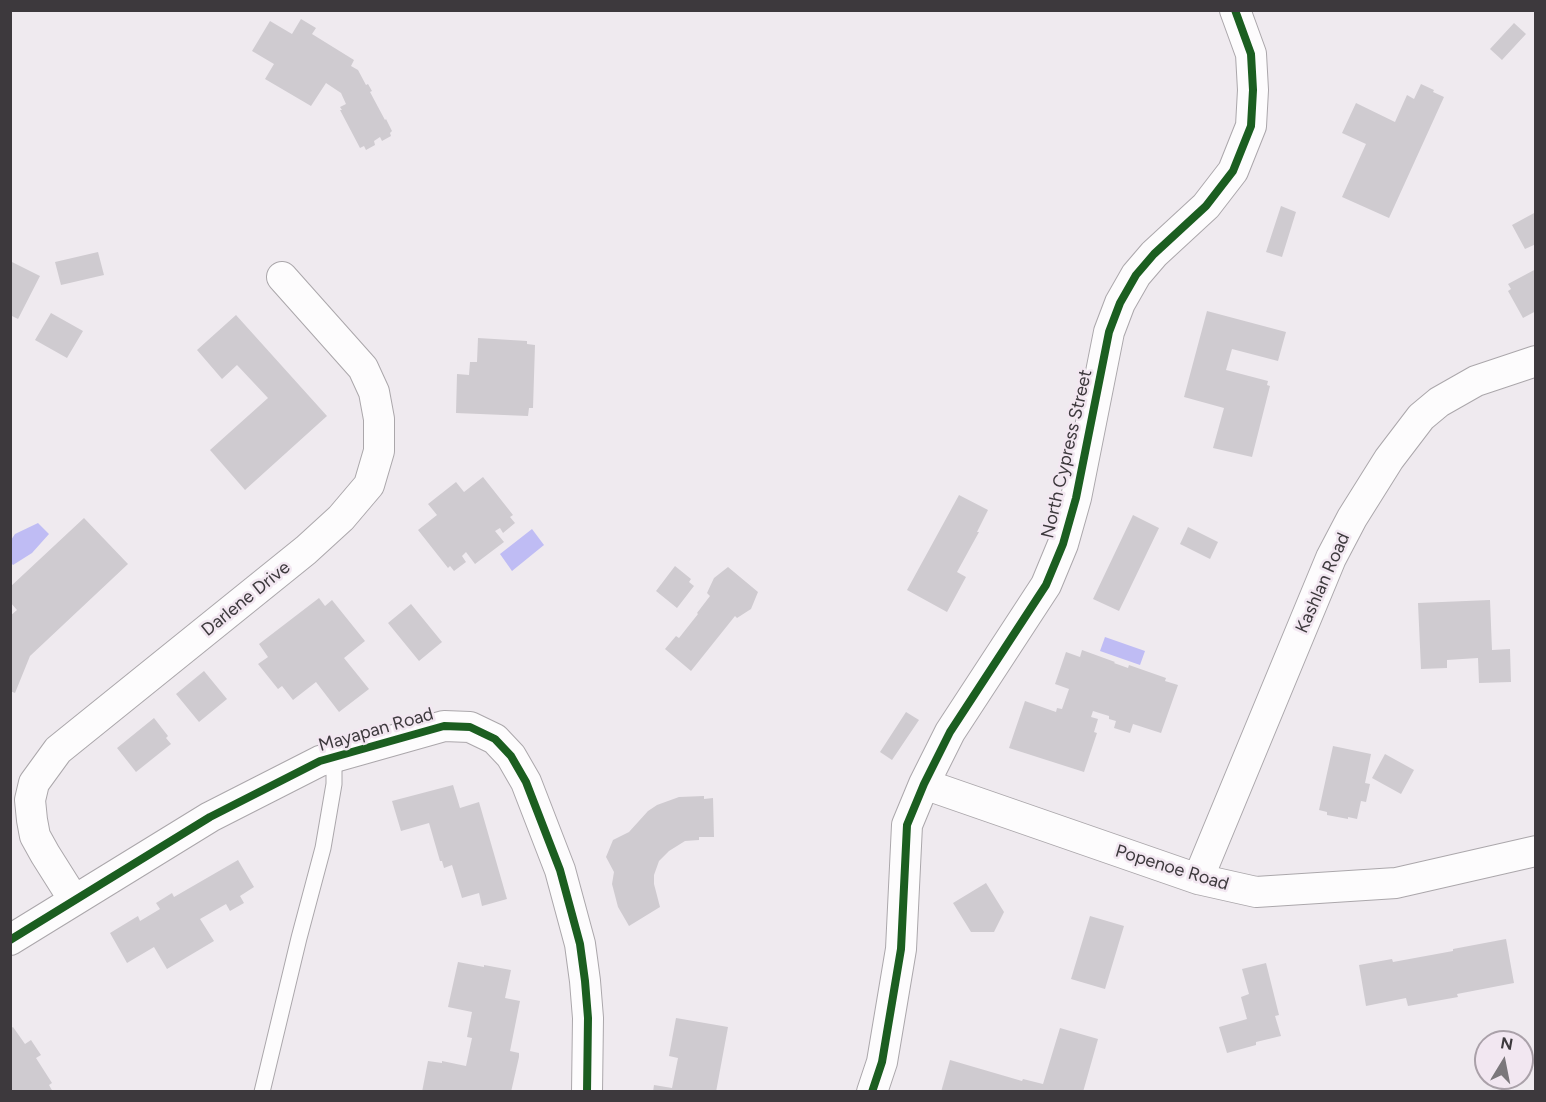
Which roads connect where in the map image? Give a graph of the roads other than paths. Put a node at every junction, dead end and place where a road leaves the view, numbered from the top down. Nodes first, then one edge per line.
1 (1235, 10) edge
2 (282, 277) dead end
3 (1536, 361) edge
4 (334, 756) junction
5 (924, 784) junction
6 (1536, 851) edge
7 (1198, 879) junction
8 (74, 900) junction
9 (10, 940) edge
10 (262, 1092) edge
11 (587, 1092) edge
12 (872, 1092) edge

1 - 5 street, North Cypress Street
2 - 8 street, Darlene Drive
3 - 7 street, Kashlan Road
4 - 8 street, Mayapan Road
4 - 10 lane
4 - 11 street, Mayapan Road
5 - 7 street, Popenoe Road
5 - 12 street, North Cypress Street
6 - 7 street, Popenoe Road
8 - 9 street, Mayapan Road

